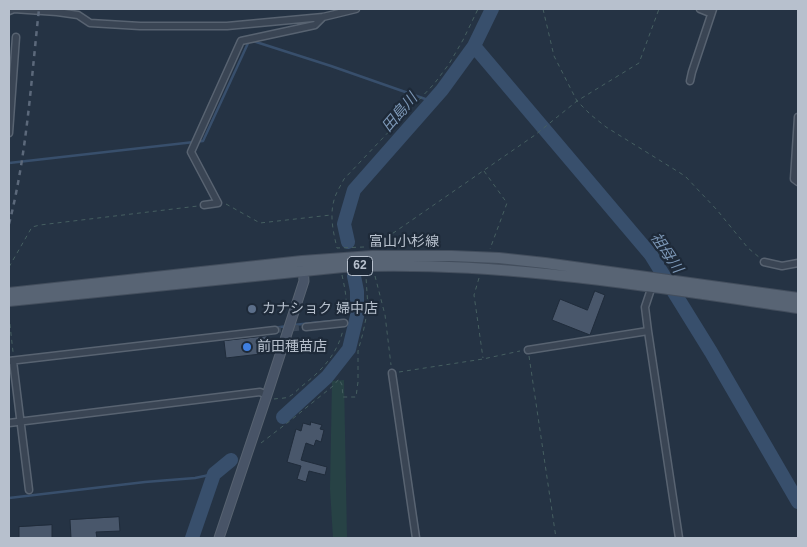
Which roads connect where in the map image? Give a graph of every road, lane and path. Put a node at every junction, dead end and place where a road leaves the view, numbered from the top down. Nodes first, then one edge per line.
1 (356, 9) edge
2 (478, 9) edge
3 (543, 9) edge
4 (659, 9) edge
5 (700, 9) edge
6 (9, 11) edge
7 (712, 11) edge
8 (324, 17) junction
9 (16, 37) dead end
10 (690, 81) dead end
11 (577, 101) junction
12 (798, 116) edge
13 (9, 133) edge
14 (483, 171) junction
15 (798, 182) edge
16 (218, 203) junction
17 (204, 205) joint
18 (332, 215) junction
19 (364, 247) dead end
20 (373, 247) dead end
21 (489, 252) dead end
22 (764, 262) joint
23 (798, 262) edge
24 (303, 266) junction
25 (368, 266) junction
26 (9, 267) edge
27 (340, 267) junction
28 (480, 276) dead end
29 (655, 284) junction
30 (61, 292) junction
31 (9, 293) edge
32 (798, 298) edge
33 (9, 301) edge
34 (798, 308) edge
35 (9, 316) edge
36 (344, 323) junction
37 (306, 327) tunnel mouth
38 (275, 330) tunnel mouth
39 (648, 331) junction
40 (528, 350) junction
41 (483, 359) junction
42 (11, 361) edge
43 (392, 373) junction
44 (267, 395) junction
45 (21, 421) junction
46 (9, 423) edge
47 (252, 441) junction
48 (29, 490) dead end
49 (219, 538) edge
50 (416, 538) edge
51 (556, 538) edge
52 (679, 538) edge

1 - 8 street
2 - 18 path
3 - 11 path
4 - 11 path
5 - 7 street
6 - 8 street
7 - 10 street
8 - 16 street
9 - 13 street
11 - 14 path
11 - 22 path
12 - 15 street
14 - 20 path
14 - 21 path
16 - 17 street
16 - 18 path
17 - 26 path
18 - 19 path
22 - 23 street
24 - 27 main road, 富山小杉線 / 62
24 - 29 main road, 富山小杉線 / 62
24 - 30 main road, 富山小杉線 / 62
24 - 44 street
25 - 27 main road, 富山小杉線 / 62
25 - 29 main road, 富山小杉線 / 62
25 - 43 path
25 - 47 path
27 - 36 path
28 - 41 path
29 - 32 main road, 富山小杉線 / 62
29 - 34 main road, 富山小杉線 / 62
29 - 39 street
30 - 31 main road, 富山小杉線 / 62
30 - 33 main road, 富山小杉線 / 62
35 - 42 path
36 - 37 street
36 - 44 path
38 - 42 street
39 - 40 street
39 - 52 street
40 - 41 path
40 - 51 path
41 - 43 path
42 - 45 street
43 - 50 street
44 - 45 street
44 - 47 street
45 - 46 street
45 - 48 street
47 - 49 street

